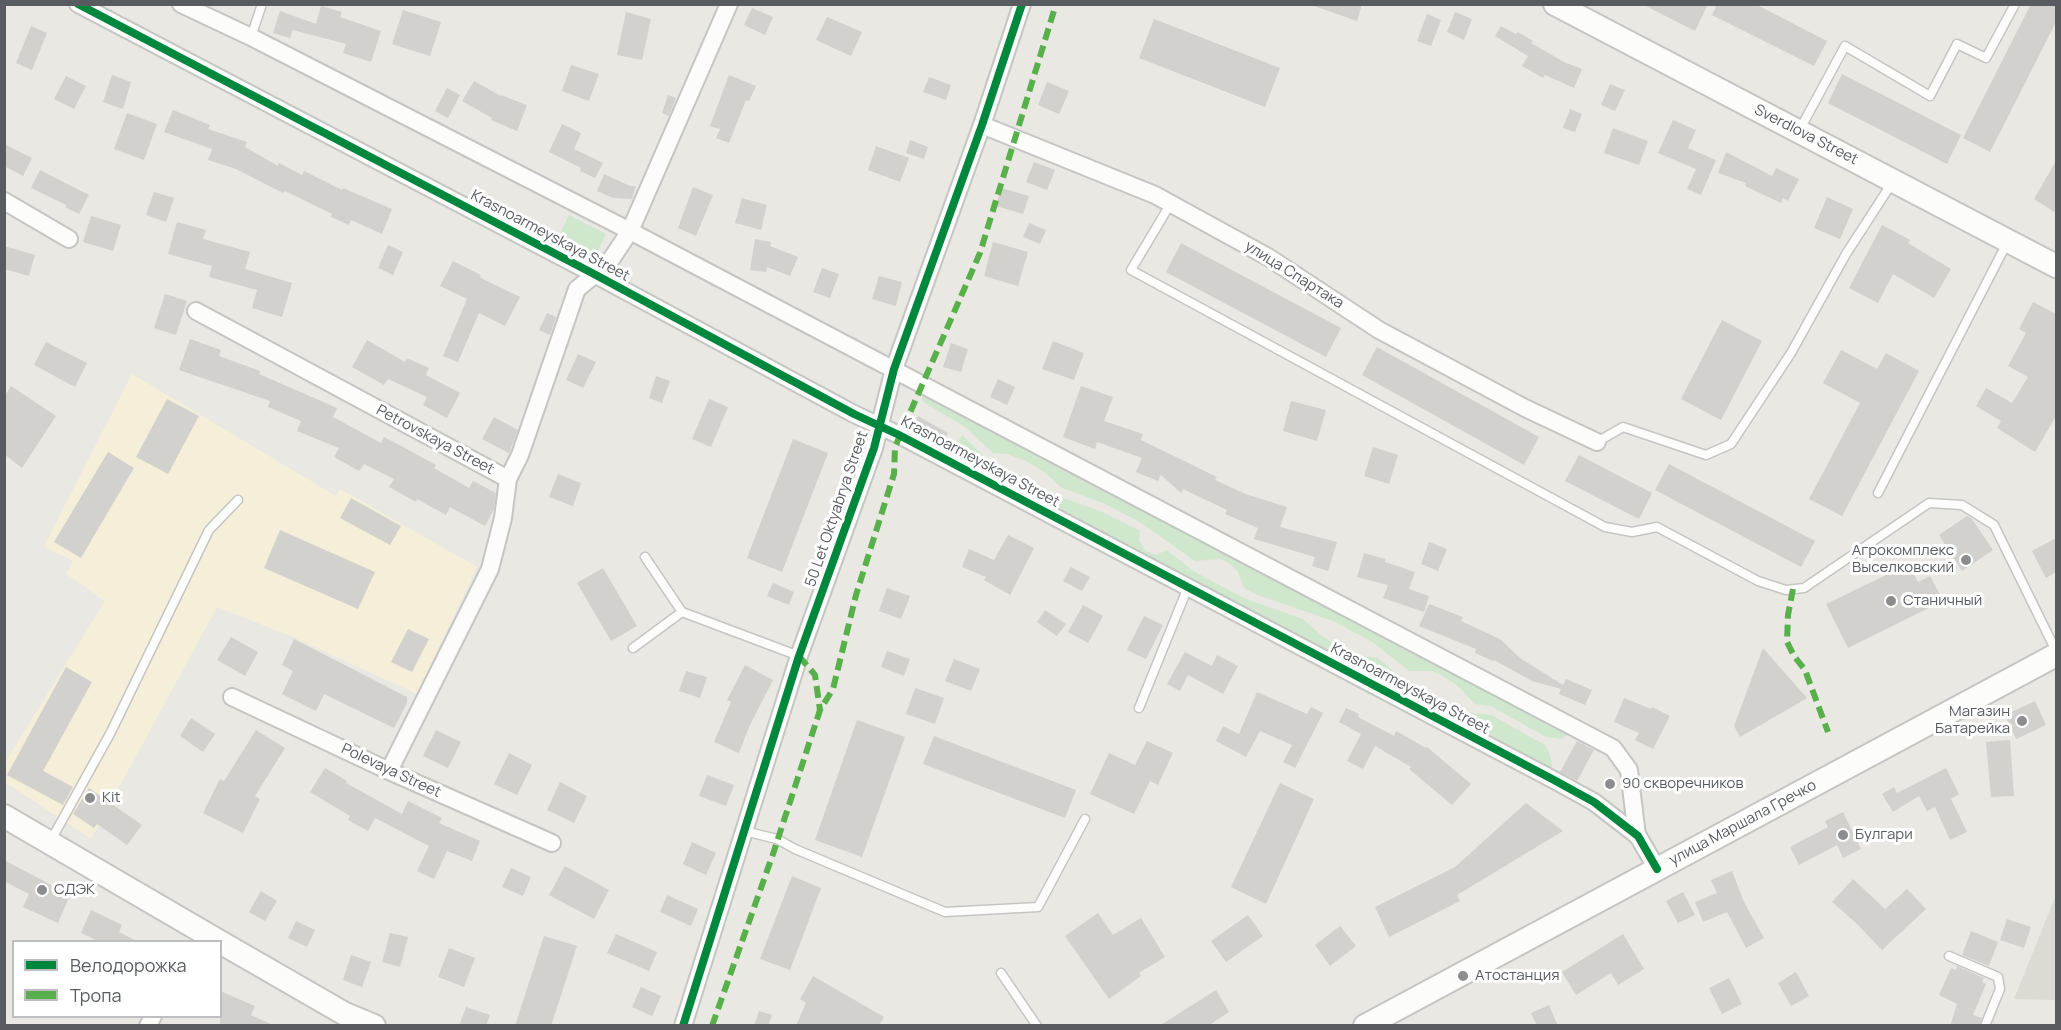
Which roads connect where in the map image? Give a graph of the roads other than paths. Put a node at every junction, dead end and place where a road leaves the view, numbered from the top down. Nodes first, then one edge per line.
1 (78, 4) edge
2 (182, 4) edge
3 (262, 4) edge
4 (729, 4) edge
5 (1022, 4) edge
6 (2015, 4) edge
7 (1560, 6) edge
8 (251, 37) junction
9 (982, 125) junction
10 (1798, 131) junction
11 (1894, 180) junction
12 (4, 201) edge
13 (1171, 203) junction
14 (630, 231) junction
15 (69, 239) dead end
16 (2009, 240) junction
17 (2056, 266) edge
18 (594, 274) junction
19 (196, 311) dead end
20 (894, 369) junction
21 (880, 425) junction
22 (1597, 442) joint
23 (508, 479) junction
24 (1878, 493) dead end
25 (238, 500) dead end
26 (645, 557) dead end
27 (1188, 587) junction
28 (682, 612) junction
29 (633, 648) dead end
30 (2056, 653) edge
31 (799, 656) junction
32 (232, 697) dead end
33 (1140, 708) dead end
34 (388, 771) junction
35 (4, 816) edge
36 (1085, 819) dead end
37 (744, 831) junction
38 (1638, 836) junction
39 (50, 843) junction
40 (552, 843) dead end
41 (1657, 869) junction
42 (209, 939) edge
43 (222, 946) edge
44 (1949, 956) dead end
45 (1001, 973) dead end
46 (374, 1026) edge
47 (683, 1026) edge
48 (1037, 1026) edge
49 (1365, 1026) edge
50 (1985, 1026) edge

1 - 18 street, Krasnoarmeyskaya Street
2 - 8 street, Krasnoarmeyskaya Street
3 - 8 lane
4 - 14 street, Petrovskaya Street
5 - 9 street, 50 Let Oktyabrya Street
6 - 10 lane
7 - 10 main road, Sverdlova Street
8 - 14 street, Krasnoarmeyskaya Street
9 - 13 street, улица Спартака
9 - 20 street, 50 Let Oktyabrya Street
10 - 11 main road, Sverdlova Street
11 - 16 main road, Sverdlova Street
11 - 22 lane
12 - 15 street
13 - 22 street, улица Спартака
13 - 30 lane
14 - 18 street, Petrovskaya Street
14 - 20 street, Krasnoarmeyskaya Street
16 - 17 main road, Sverdlova Street
16 - 24 lane
18 - 21 street, Krasnoarmeyskaya Street
18 - 23 street, Petrovskaya Street
19 - 23 street, Petrovskaya Street
20 - 21 street, 50 Let Oktyabrya Street
20 - 38 street, Krasnoarmeyskaya Street
21 - 27 street, Krasnoarmeyskaya Street
21 - 31 street, 50 Let Oktyabrya Street
23 - 34 street
25 - 39 lane
26 - 28 lane
27 - 33 lane
27 - 38 street, Krasnoarmeyskaya Street
28 - 29 lane
28 - 31 lane
30 - 41 main road, улица Маршала Гречко
31 - 37 street, 50 Let Oktyabrya Street
32 - 34 street, Polevaya Street
34 - 40 street, Polevaya Street
35 - 39 main road
36 - 37 lane
37 - 47 street, 50 Let Oktyabrya Street
38 - 41 street, Krasnoarmeyskaya Street
39 - 42 main road
41 - 49 main road, улица Маршала Гречко
43 - 46 main road
44 - 50 lane
45 - 48 lane

